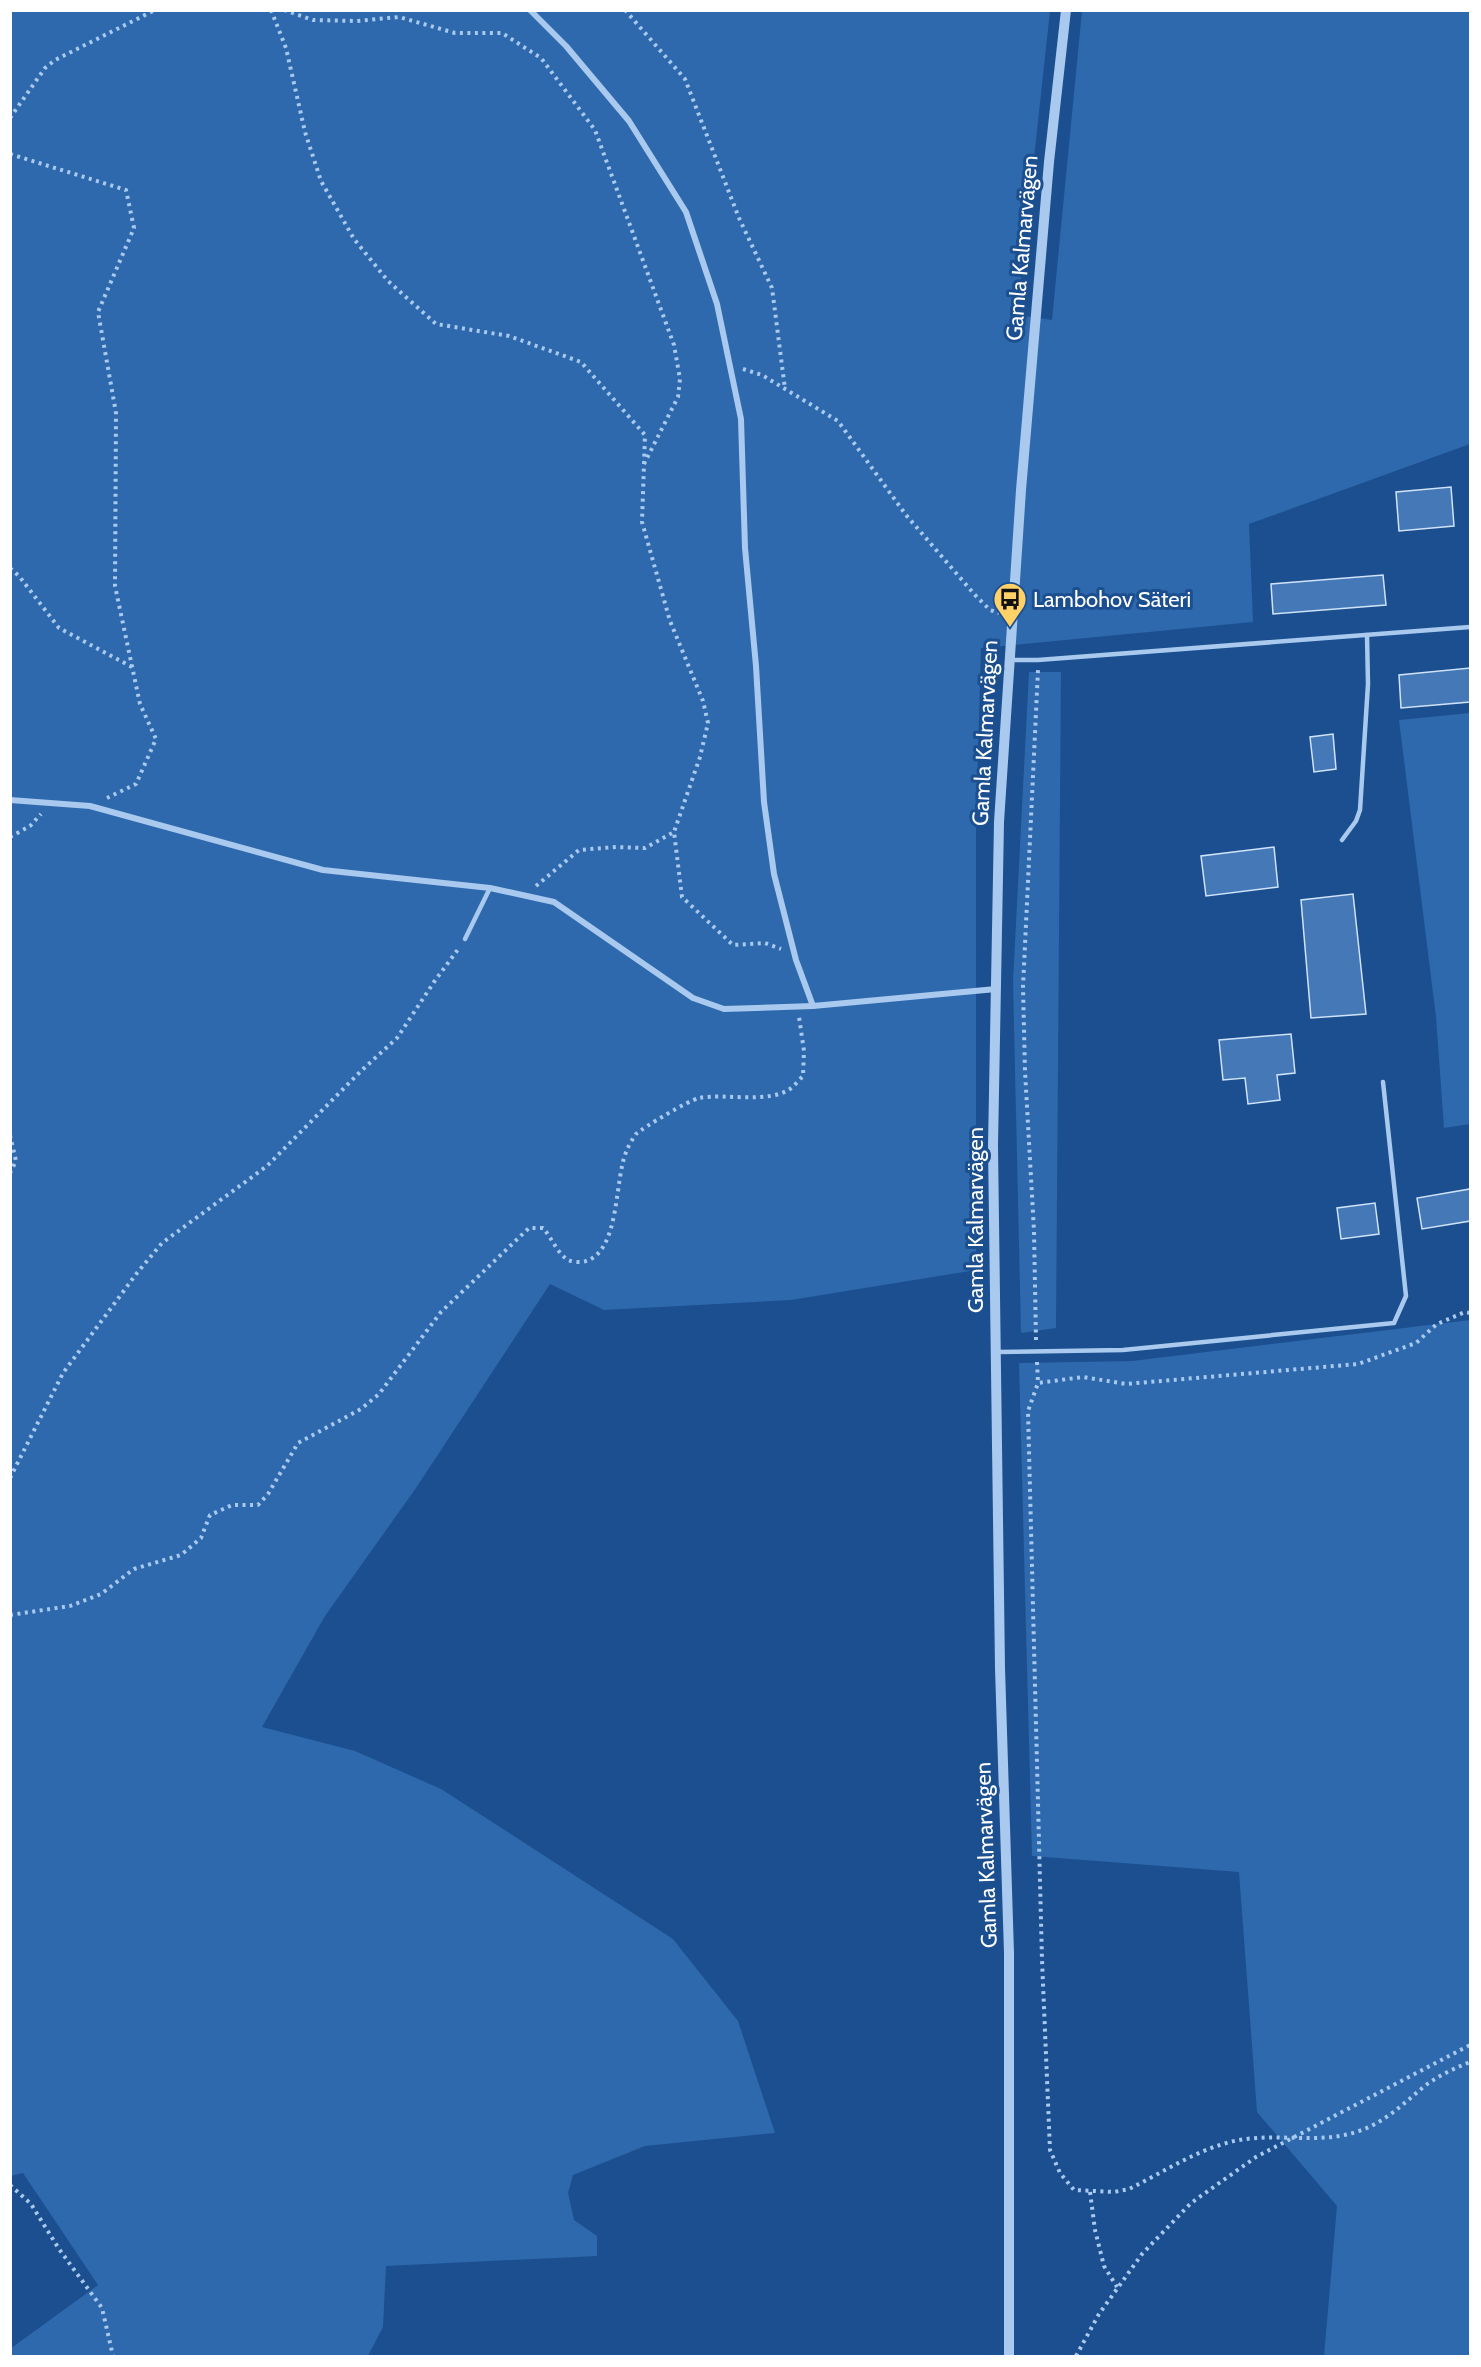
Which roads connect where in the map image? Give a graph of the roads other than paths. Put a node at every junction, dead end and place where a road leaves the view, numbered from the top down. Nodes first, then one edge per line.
1 (530, 10) edge
2 (1066, 10) edge
3 (1470, 627) edge
4 (1367, 635) junction
5 (1008, 660) junction
6 (10, 800) edge
7 (1342, 840) dead end
8 (490, 888) junction
9 (465, 939) road end
10 (996, 989) junction
11 (813, 1006) junction
12 (1383, 1082) dead end
13 (996, 1352) junction
14 (1009, 2356) edge

1 - 11 street
2 - 5 street, Gamla Kalmarvägen
3 - 4 lane
4 - 5 lane
4 - 7 lane
5 - 10 street, Gamla Kalmarvägen
6 - 8 street
8 - 9 lane
8 - 11 street
10 - 11 street
10 - 13 street, Gamla Kalmarvägen
12 - 13 lane
13 - 14 street, Gamla Kalmarvägen

